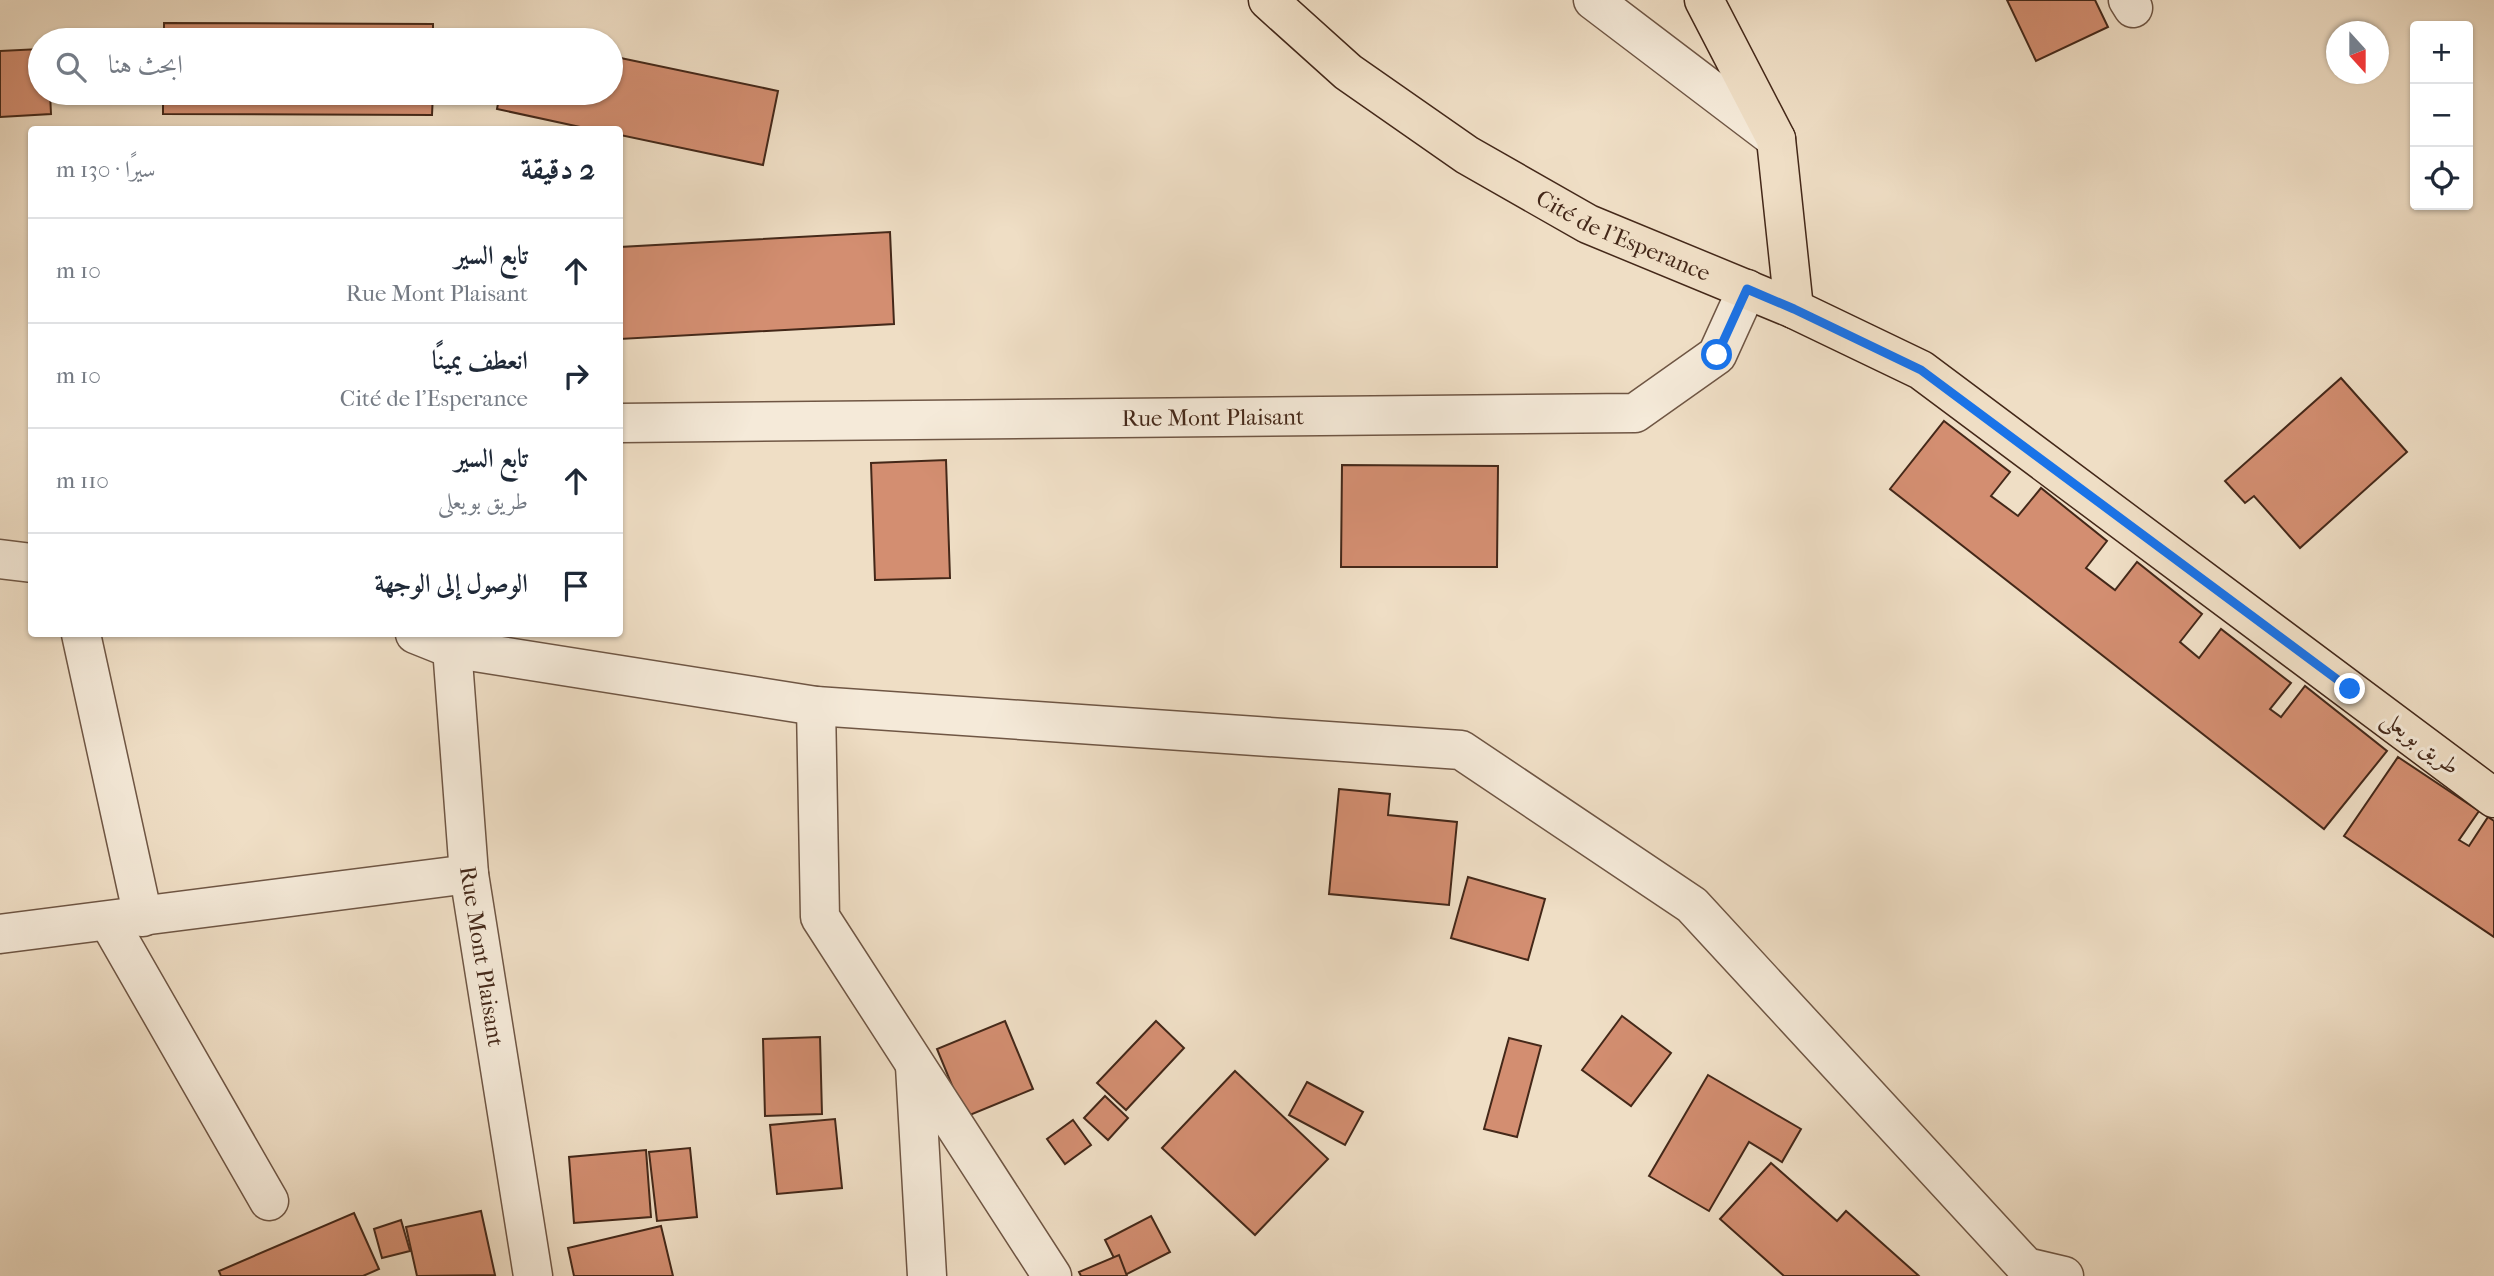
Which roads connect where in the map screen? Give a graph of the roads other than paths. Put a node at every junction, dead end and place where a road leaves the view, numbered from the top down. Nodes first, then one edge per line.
1 (1268, 0) edge
2 (1593, 0) edge
3 (1704, 0) edge
4 (1776, 139) junction
5 (1747, 289) junction
6 (1794, 309) junction
7 (623, 423) edge
8 (0, 559) edge
9 (28, 563) edge
10 (80, 637) edge
11 (430, 637) edge
12 (451, 641) edge
13 (816, 706) junction
14 (2494, 798) edge
15 (469, 874) junction
16 (126, 920) junction
17 (0, 934) edge
18 (915, 1063) junction
19 (269, 1201) dead end
20 (533, 1276) edge
21 (927, 1276) edge
22 (1052, 1276) edge
23 (2064, 1276) edge

1 - 5 main road, Cité de l'Esperance
2 - 4 street
3 - 4 main road
4 - 6 main road
5 - 6 main road, Cité de l'Esperance
5 - 7 street, Rue Mont Plaisant
6 - 14 main road, طريق بويعلى
8 - 9 street
10 - 16 street
11 - 12 street
12 - 13 street
12 - 15 street, Rue Mont Plaisant
13 - 18 street
13 - 23 street
15 - 16 street
15 - 20 street, Rue Mont Plaisant
16 - 17 street
16 - 19 street
18 - 21 street
18 - 22 street

